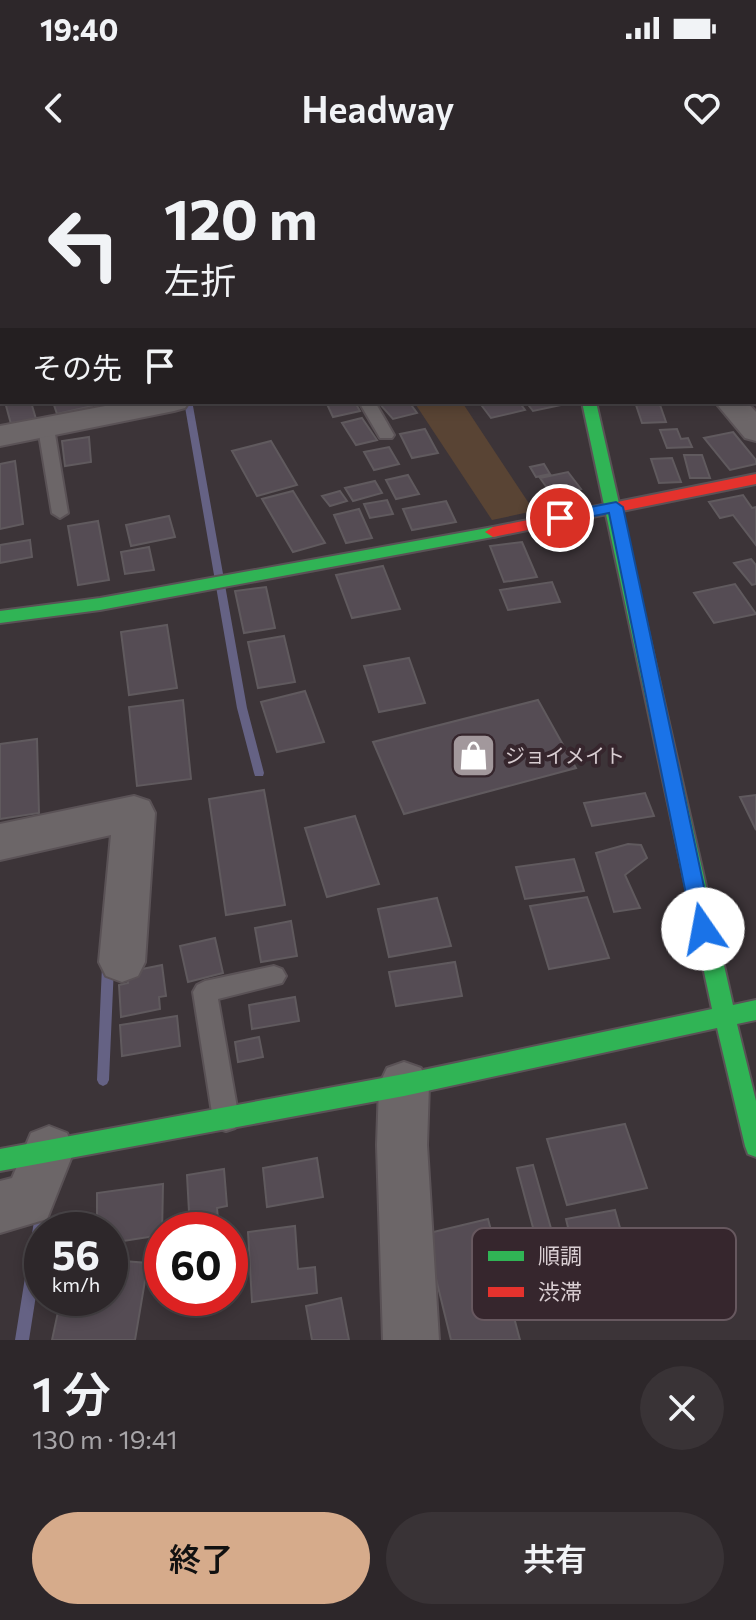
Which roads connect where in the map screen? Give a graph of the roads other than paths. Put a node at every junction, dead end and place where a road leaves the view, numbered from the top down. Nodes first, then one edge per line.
1 (154, 404) edge
2 (368, 404) edge
3 (590, 404) edge
4 (732, 404) edge
5 (114, 408) edge
6 (46, 428) junction
7 (756, 431) edge
8 (386, 435) dead end
9 (0, 436) edge
10 (756, 479) edge
11 (616, 507) junction
12 (60, 513) dead end
13 (0, 617) edge
14 (0, 842) edge
15 (122, 962) dead end
16 (274, 976) dead end
17 (756, 1010) edge
18 (722, 1020) junction
19 (404, 1085) junction
20 (226, 1119) junction
21 (756, 1146) edge
22 (49, 1151) junction
23 (0, 1160) edge
24 (0, 1207) edge
25 (411, 1340) edge

1 - 5 street
2 - 8 lane
3 - 11 street
4 - 7 street
5 - 6 street
6 - 9 street
6 - 12 lane
10 - 11 street
11 - 13 street
11 - 18 street
14 - 15 street
16 - 20 lane
17 - 18 street
18 - 19 street
18 - 21 street
19 - 20 street
19 - 25 street
20 - 22 street
22 - 23 street
22 - 24 street

